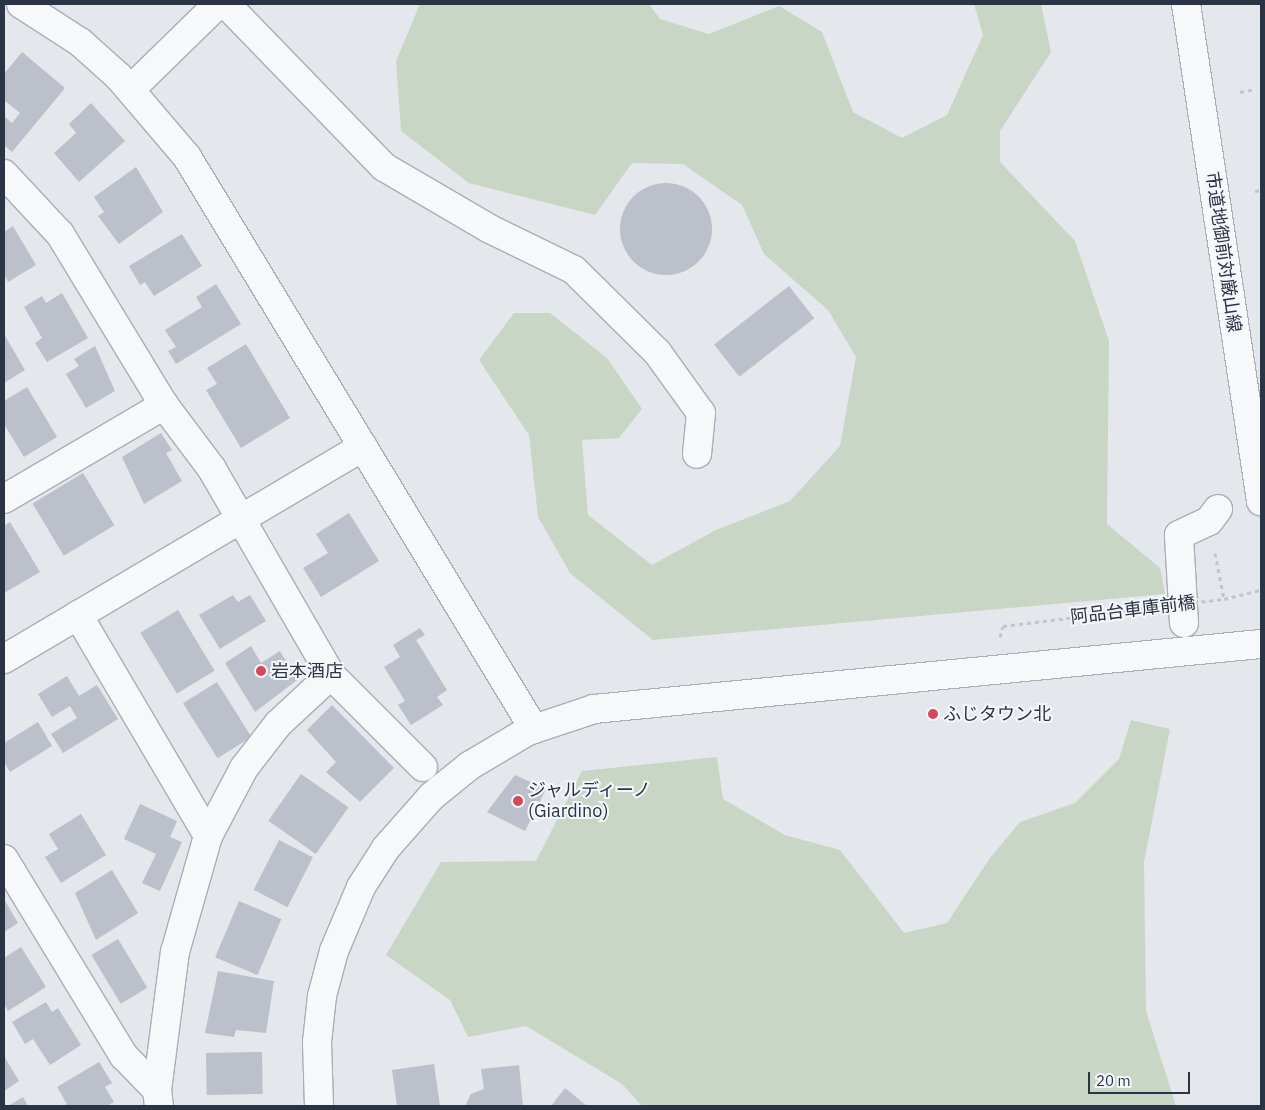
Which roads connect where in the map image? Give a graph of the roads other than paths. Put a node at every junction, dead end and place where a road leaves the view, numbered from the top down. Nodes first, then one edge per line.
1 (21, 4) edge
2 (218, 4) edge
3 (226, 4) edge
4 (1186, 4) edge
5 (131, 89) junction
6 (4, 174) edge
7 (164, 405) junction
8 (363, 447) junction
9 (697, 454) dead end
10 (4, 498) edge
11 (1261, 500) edge
12 (1218, 509) dead end
13 (240, 519) junction
14 (78, 615) junction
15 (1184, 623) dead end
16 (1261, 644) edge
17 (4, 659) edge
18 (332, 675) junction
19 (534, 729) junction
20 (422, 767) dead end
21 (208, 836) junction
22 (4, 859) edge
23 (158, 1098) edge
24 (320, 1106) edge

1 - 5 street
2 - 5 street
3 - 9 street
4 - 11 street, 市道地御前対厳山線
5 - 8 street
6 - 7 street
7 - 10 street
7 - 13 street
8 - 13 street
8 - 19 street
12 - 15 street
13 - 14 street
13 - 18 street
14 - 17 street
14 - 21 street
16 - 19 street
18 - 20 street
18 - 21 street
19 - 24 street
21 - 23 street
22 - 23 street

